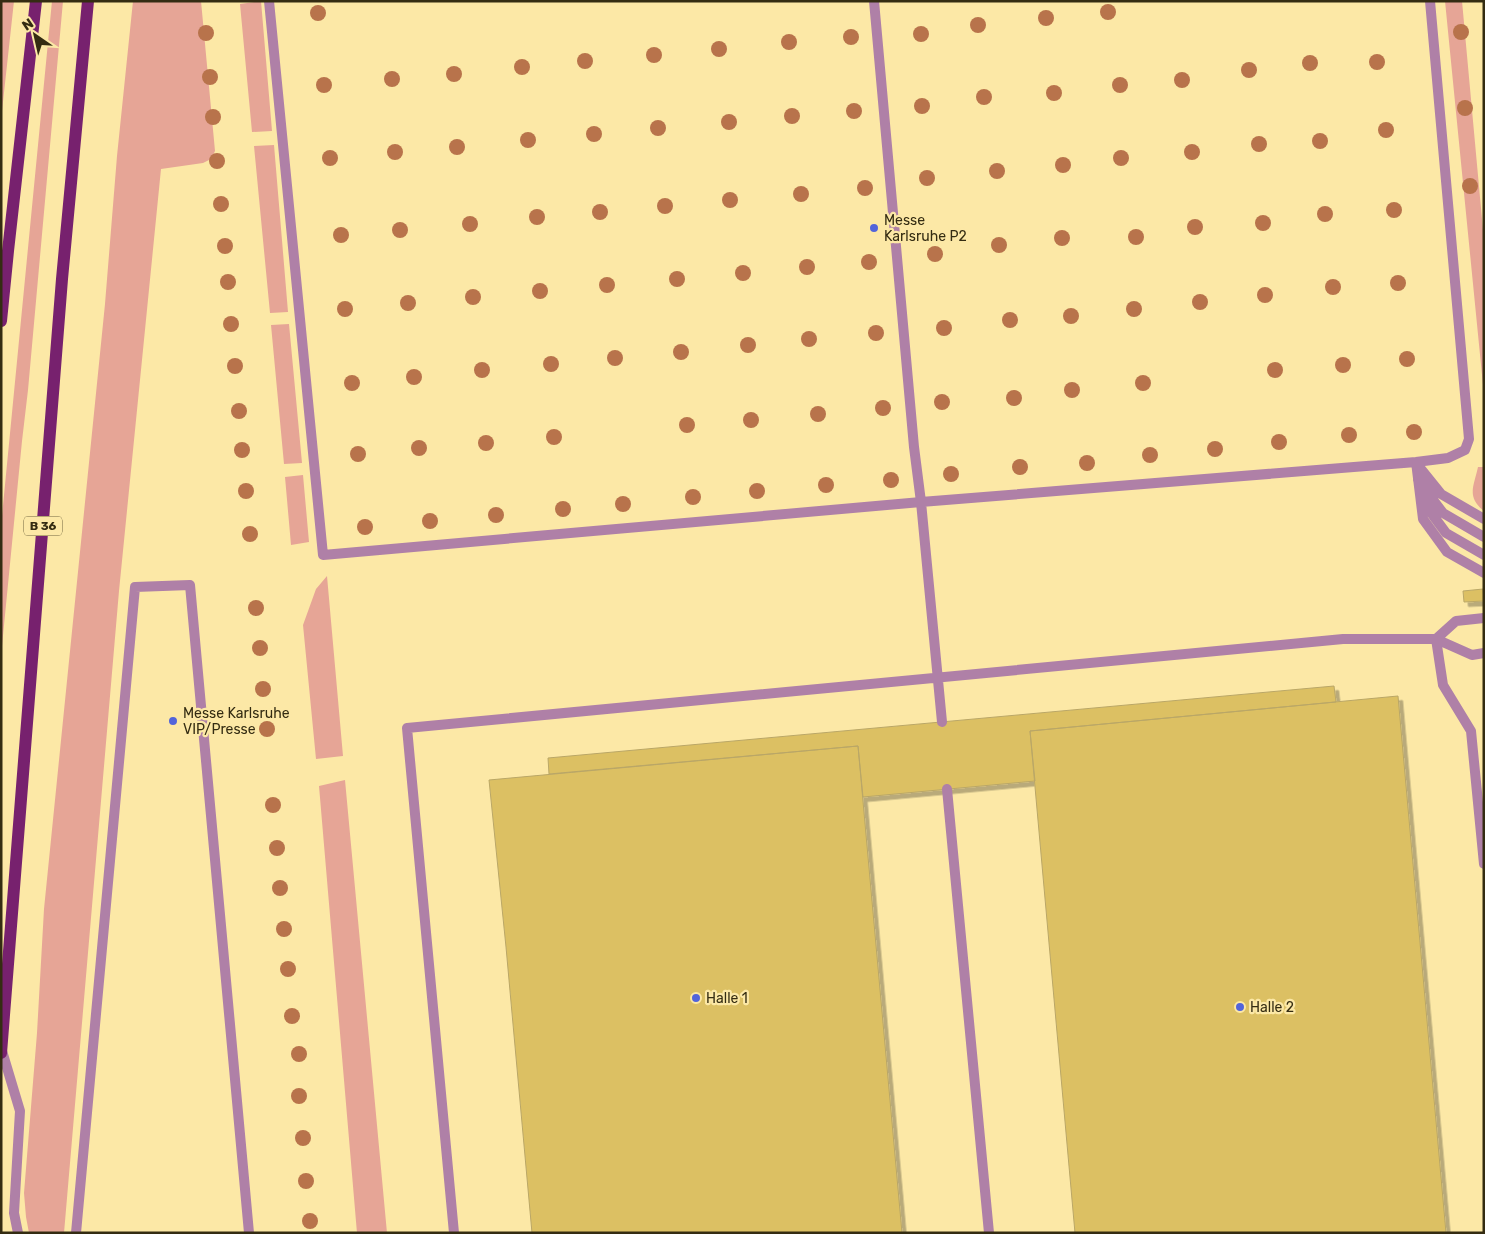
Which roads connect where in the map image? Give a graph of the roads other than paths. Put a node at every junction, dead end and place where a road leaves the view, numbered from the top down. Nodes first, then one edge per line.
1 (36, 1) edge
2 (88, 1) edge
3 (269, 1) edge
4 (874, 1) edge
5 (1430, 1) edge
6 (1, 320) edge
7 (1416, 462) junction
8 (1418, 479) junction
9 (1420, 498) junction
10 (922, 502) junction
11 (1484, 519) edge
12 (1484, 537) edge
13 (1484, 555) edge
14 (1484, 573) edge
15 (1484, 618) edge
16 (1436, 639) junction
17 (1484, 653) edge
18 (938, 678) junction
19 (942, 722) dead end
20 (947, 789) dead end
21 (1484, 864) edge
22 (1, 1052) edge
23 (18, 1233) edge
24 (76, 1233) edge
25 (250, 1233) edge
26 (454, 1233) edge
27 (990, 1233) edge

1 - 6 main road
2 - 22 main road, B 36
3 - 10 lane
4 - 10 lane
5 - 7 lane
7 - 8 lane
7 - 10 lane
7 - 11 lane
8 - 9 lane
8 - 12 lane
9 - 13 lane
9 - 14 lane
10 - 18 lane
15 - 16 lane
16 - 17 lane
16 - 18 lane
16 - 21 lane
18 - 19 lane
18 - 26 lane
20 - 27 lane
22 - 23 lane
24 - 25 lane

